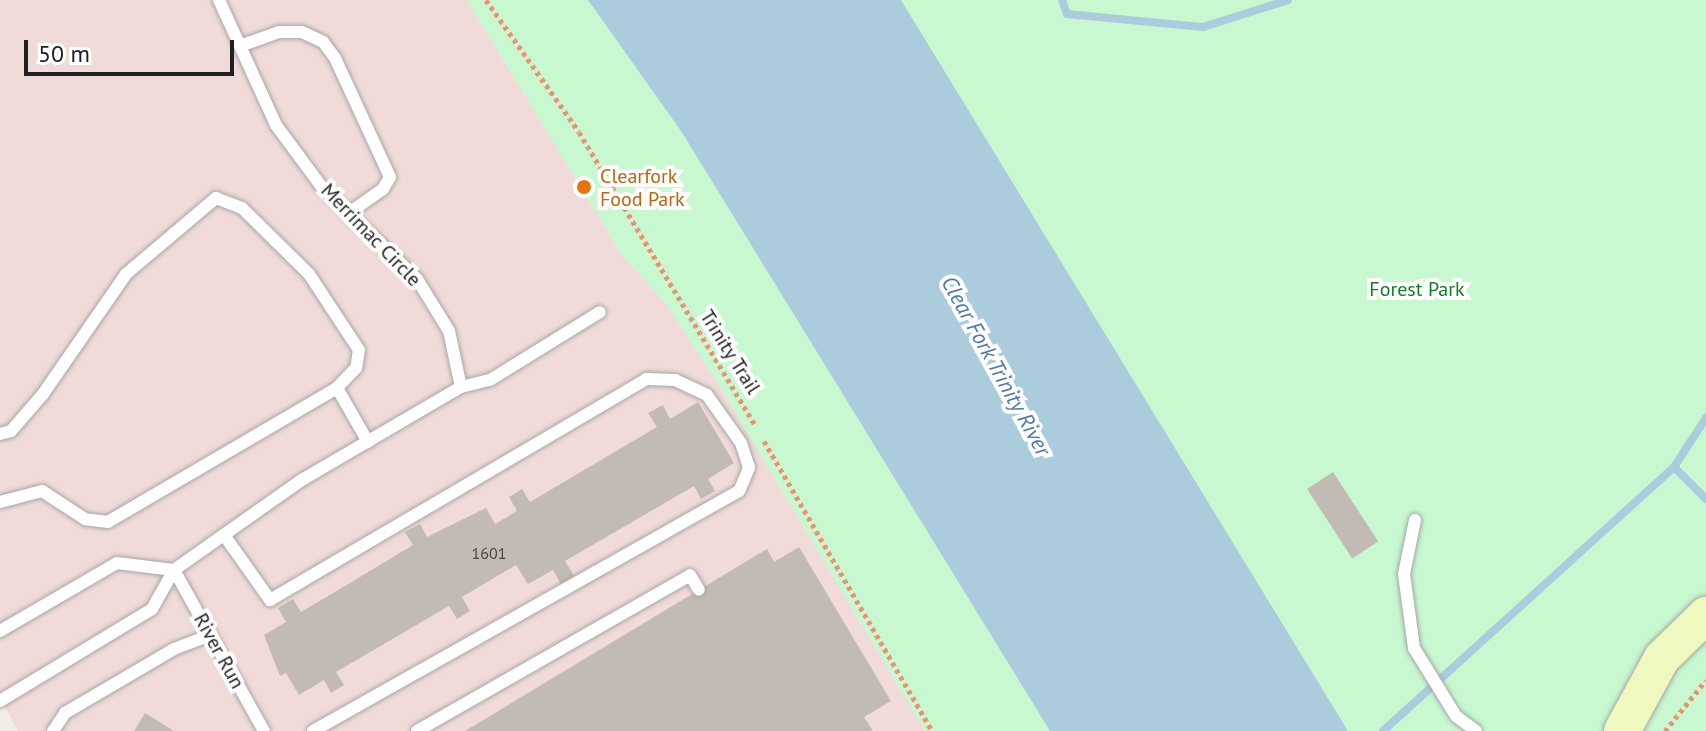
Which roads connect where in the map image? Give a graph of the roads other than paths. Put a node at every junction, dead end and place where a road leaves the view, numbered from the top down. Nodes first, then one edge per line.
1 (219, 0) edge
2 (240, 46) junction
3 (349, 213) junction
4 (600, 312) dead end
5 (461, 387) junction
6 (337, 388) junction
7 (0, 434) edge
8 (368, 442) junction
9 (0, 502) edge
10 (1415, 520) dead end
11 (224, 535) junction
12 (174, 570) junction
13 (699, 590) dead end
14 (1706, 615) edge
15 (0, 631) edge
16 (210, 635) junction
17 (0, 701) edge
18 (53, 731) edge
19 (264, 731) edge
20 (313, 731) edge
21 (417, 731) edge
22 (1476, 731) edge
23 (1622, 731) edge

1 - 2 lane, Merrimac Circle
2 - 3 lane, Merrimac Circle
2 - 3 lane
3 - 5 lane, Merrimac Circle
4 - 5 lane
5 - 8 lane
6 - 7 lane
6 - 8 lane
6 - 9 lane
8 - 11 lane
10 - 22 lane
11 - 12 lane
11 - 20 lane
12 - 15 lane
12 - 16 lane, River Run
12 - 17 lane
13 - 21 lane
14 - 23 street
16 - 18 lane
16 - 19 lane, River Run

